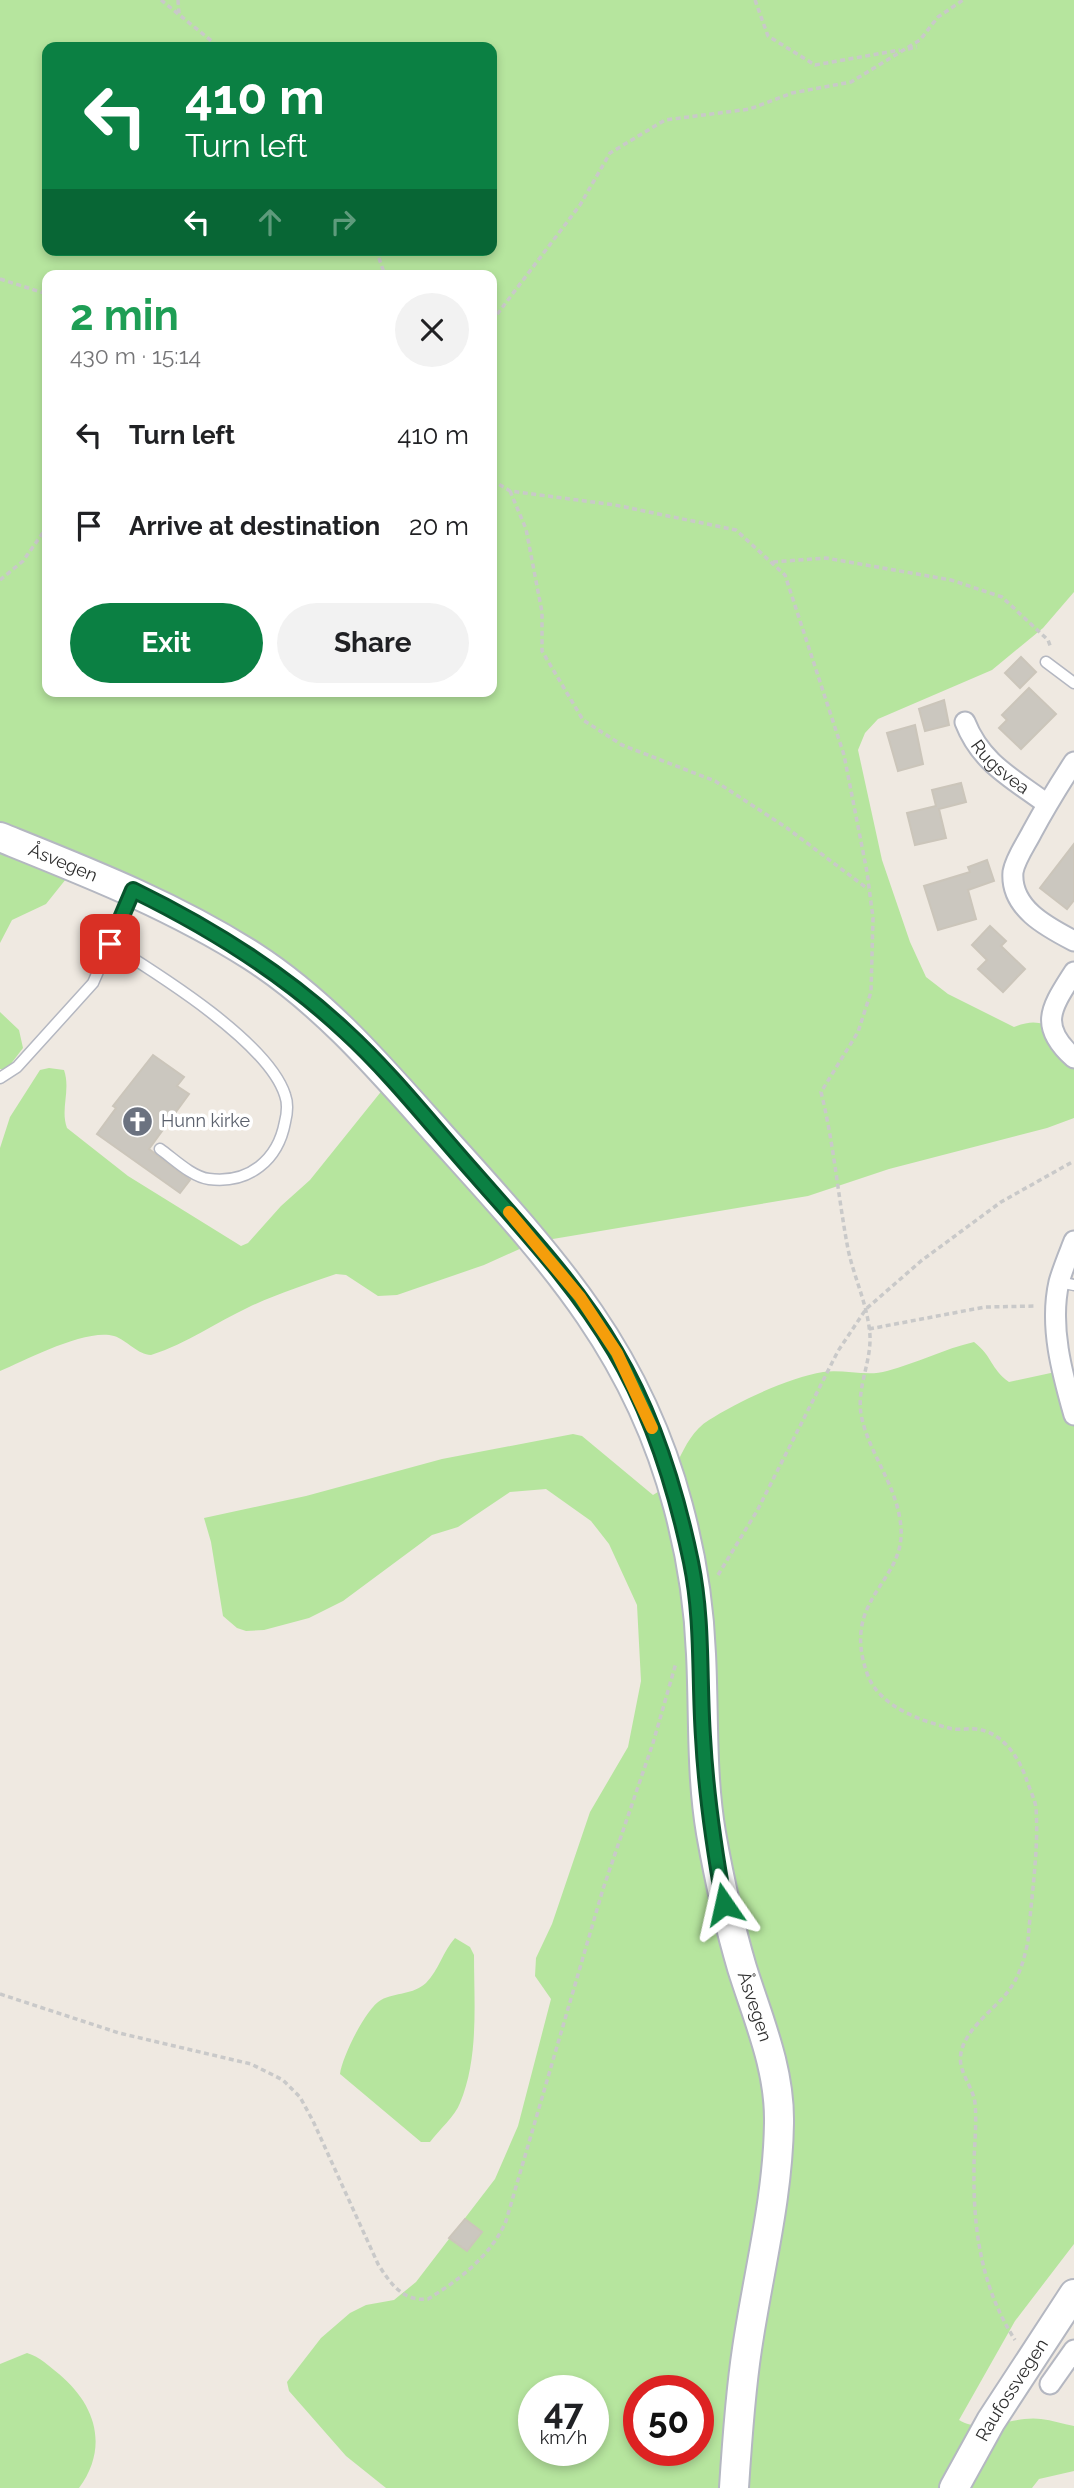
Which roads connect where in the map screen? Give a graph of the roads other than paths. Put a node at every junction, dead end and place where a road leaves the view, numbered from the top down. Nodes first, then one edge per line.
1 (1046, 663) dead end
2 (1074, 683) edge
3 (965, 722) dead end
4 (1074, 762) edge
5 (1047, 803) junction
6 (0, 838) edge
7 (133, 890) junction
8 (1074, 941) edge
9 (110, 944) junction
10 (1074, 972) edge
11 (1074, 1058) edge
12 (0, 1078) edge
13 (160, 1149) dead end
14 (1074, 1241) edge
15 (1067, 1283) edge
16 (1074, 1415) edge
17 (1074, 2294) edge
18 (1074, 2350) edge
19 (1050, 2384) dead end
20 (734, 2488) edge
21 (954, 2488) edge

1 - 2 lane
3 - 5 street, Rugsvea
4 - 5 street, Rugsvea
5 - 8 street, Rugsvea
6 - 7 main road, Åsvegen
7 - 9 lane
7 - 20 main road, Åsvegen
9 - 12 lane
9 - 13 lane
10 - 11 street
14 - 15 street
15 - 16 street
17 - 21 main road, Raufossvegen
18 - 19 street

